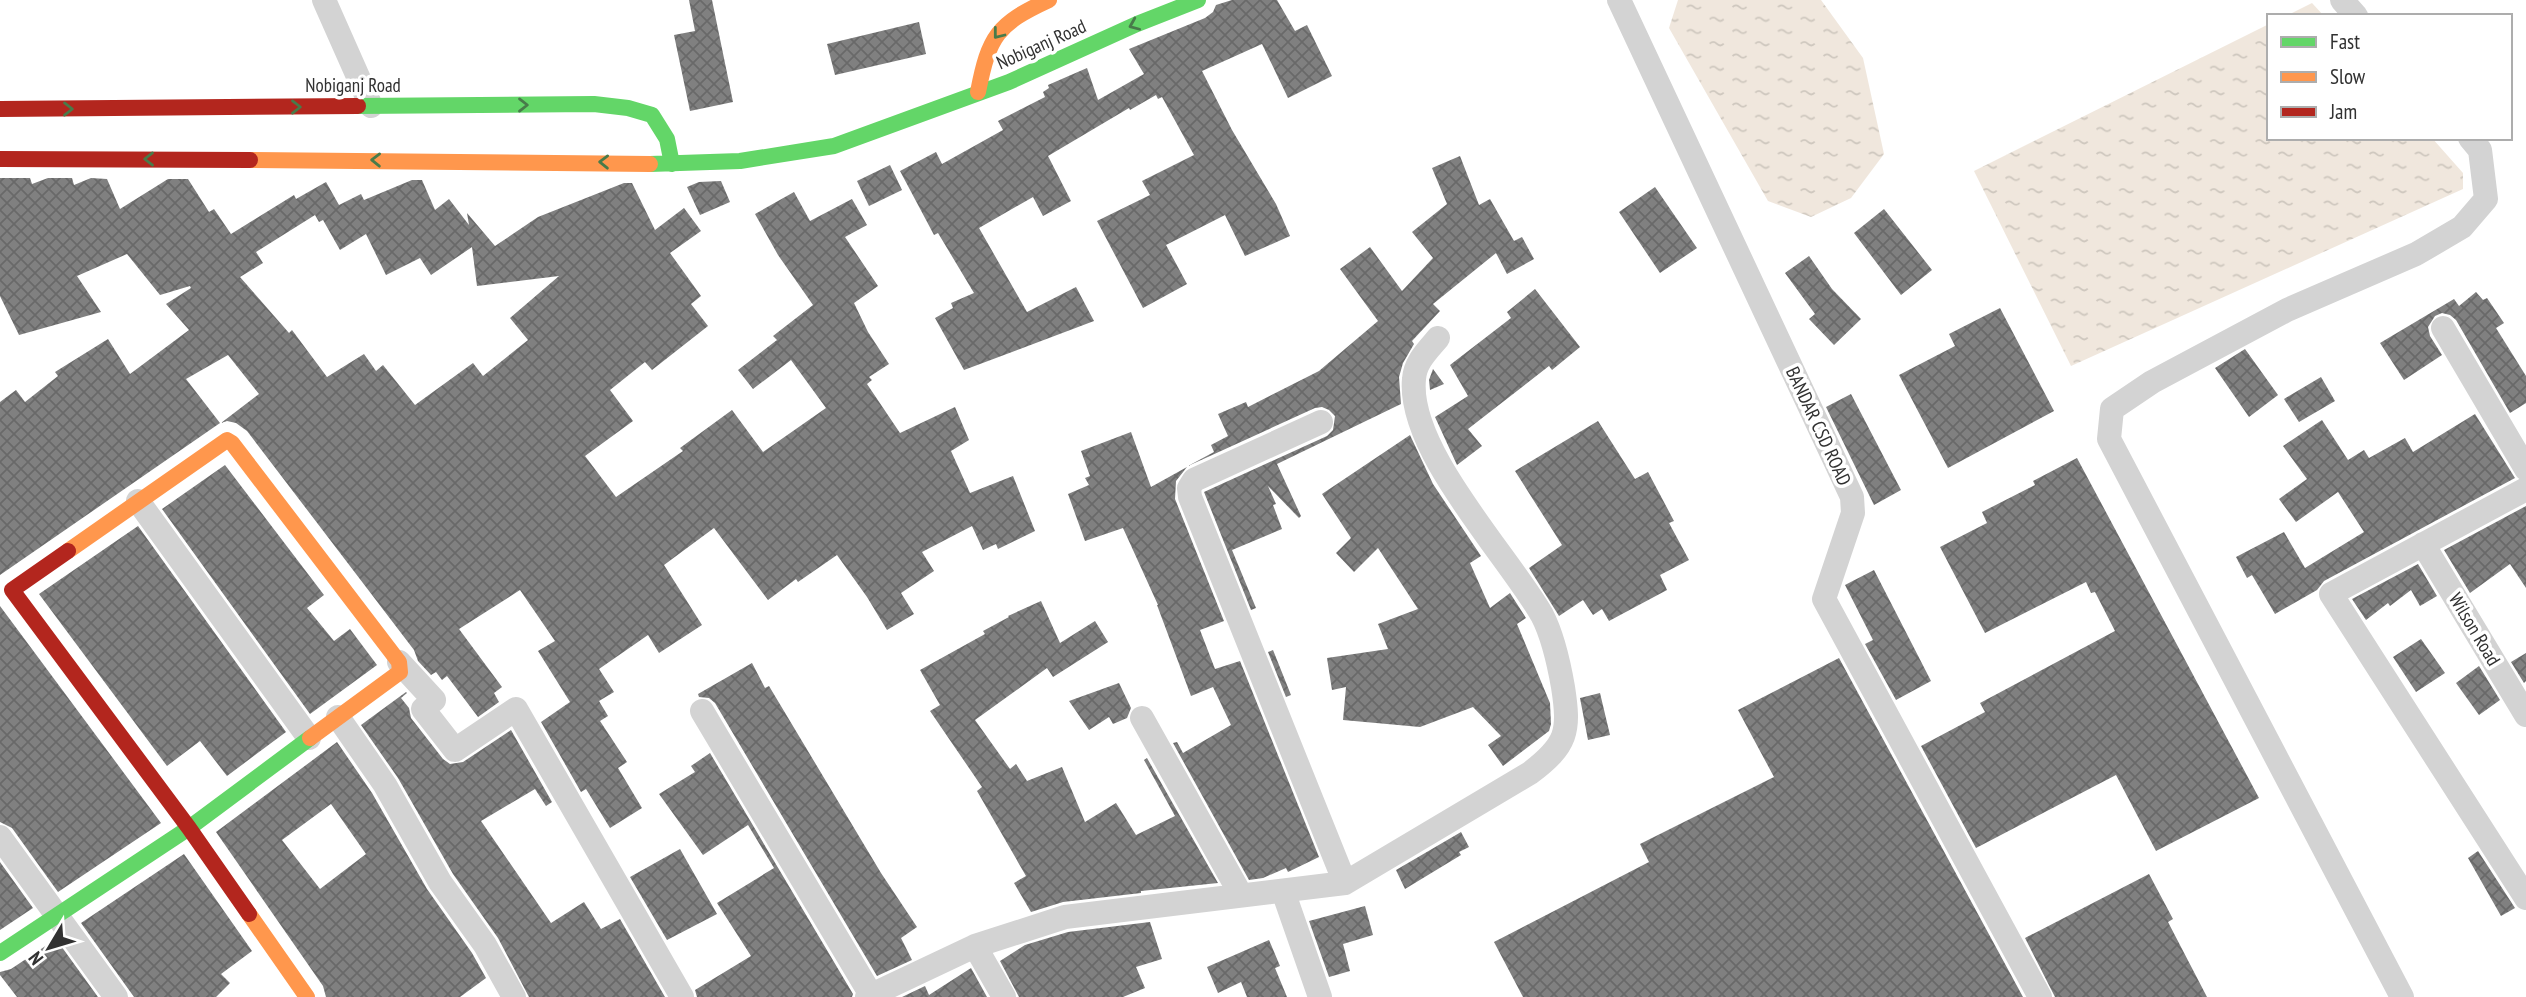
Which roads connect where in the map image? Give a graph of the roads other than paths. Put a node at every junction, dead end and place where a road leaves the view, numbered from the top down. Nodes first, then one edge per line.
1 (324, 0) edge
2 (1049, 0) edge
3 (1198, 0) edge
4 (1619, 0) edge
5 (2342, 0) edge
6 (2354, 14) edge
7 (978, 92) junction
8 (371, 106) junction
9 (0, 109) edge
10 (2472, 140) edge
11 (0, 159) edge
12 (672, 164) junction
13 (2443, 328) dead end
14 (1438, 338) dead end
15 (1321, 422) dead end
16 (2526, 470) edge
17 (2526, 489) edge
18 (138, 501) junction
19 (2423, 544) junction
20 (6, 594) edge
21 (398, 662) junction
22 (702, 711) dead end
23 (2526, 715) edge
24 (338, 717) junction
25 (1142, 718) dead end
26 (309, 738) junction
27 (189, 828) junction
28 (0, 837) edge
29 (1345, 883) junction
30 (1283, 891) junction
31 (1241, 895) junction
32 (2526, 898) edge
33 (57, 915) junction
34 (975, 946) junction
35 (0, 953) edge
36 (869, 996) edge
37 (116, 997) edge
38 (306, 997) edge
39 (514, 997) edge
40 (682, 997) edge
41 (1004, 997) edge
42 (1320, 997) edge
43 (2040, 997) edge
44 (2402, 997) edge

1 - 8 street
2 -> 7 main road, Nobiganj Road
3 -> 7 main road, Nobiganj Road
4 - 43 street, BANDAR CSD ROAD
5 - 6 street
7 - 12 main road, Nobiganj Road
9 -> 8 main road, Nobiganj Road
8 -> 12 main road, Nobiganj Road
10 - 44 street
12 -> 11 main road, Nobiganj Road
13 - 16 street
14 - 29 street
15 - 29 street
17 - 19 street
18 - 20 main road
18 - 21 main road
18 - 26 street
19 - 23 street, Wilson Road
19 - 32 street
20 - 27 main road
21 - 24 main road
21 - 40 street
22 - 36 street
24 - 26 main road
24 - 39 street
25 - 31 street
26 - 27 main road
27 - 33 main road
27 - 38 main road
28 - 33 street
29 - 30 street
30 - 31 street
30 - 42 street
31 - 34 street
33 - 35 main road
33 - 37 street
34 - 36 street
34 - 41 street

